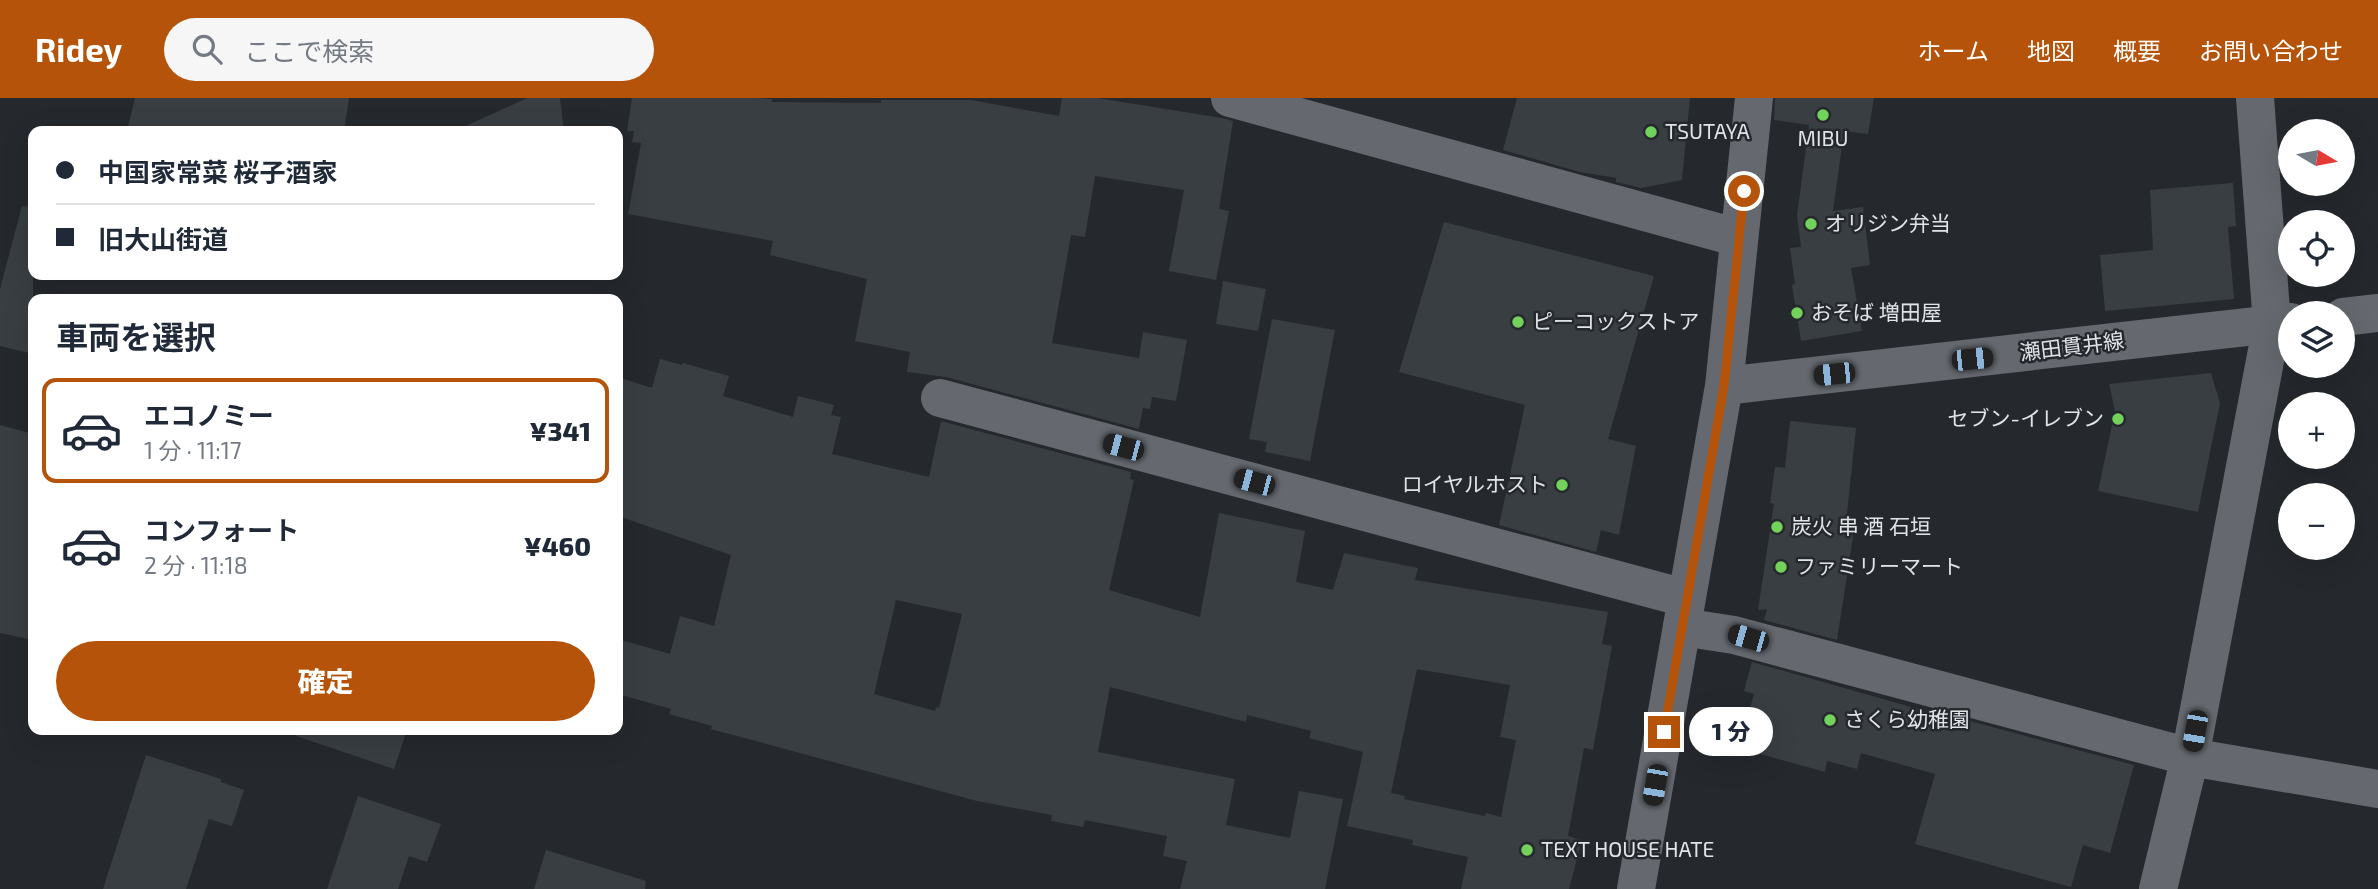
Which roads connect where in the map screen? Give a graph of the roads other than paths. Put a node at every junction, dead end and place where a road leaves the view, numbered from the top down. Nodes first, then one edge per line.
1 (1230, 98) edge
2 (1754, 98) edge
3 (2255, 98) edge
4 (1739, 238) junction
5 (2278, 301) edge
6 (2378, 313) edge
7 (2355, 316) edge
8 (2278, 323) edge
9 (2278, 337) edge
10 (1724, 386) junction
11 (940, 398) dead end
12 (1684, 613) junction
13 (2190, 757) junction
14 (2378, 789) edge
15 (1636, 889) edge
16 (2158, 889) edge

1 - 4 street
2 - 4 street
3 - 5 street
4 - 10 street
6 - 7 street
8 - 10 street, 瀬田貫井線
9 - 13 street
10 - 12 street
11 - 12 street
12 - 13 street
12 - 15 street
13 - 14 street
13 - 16 street

